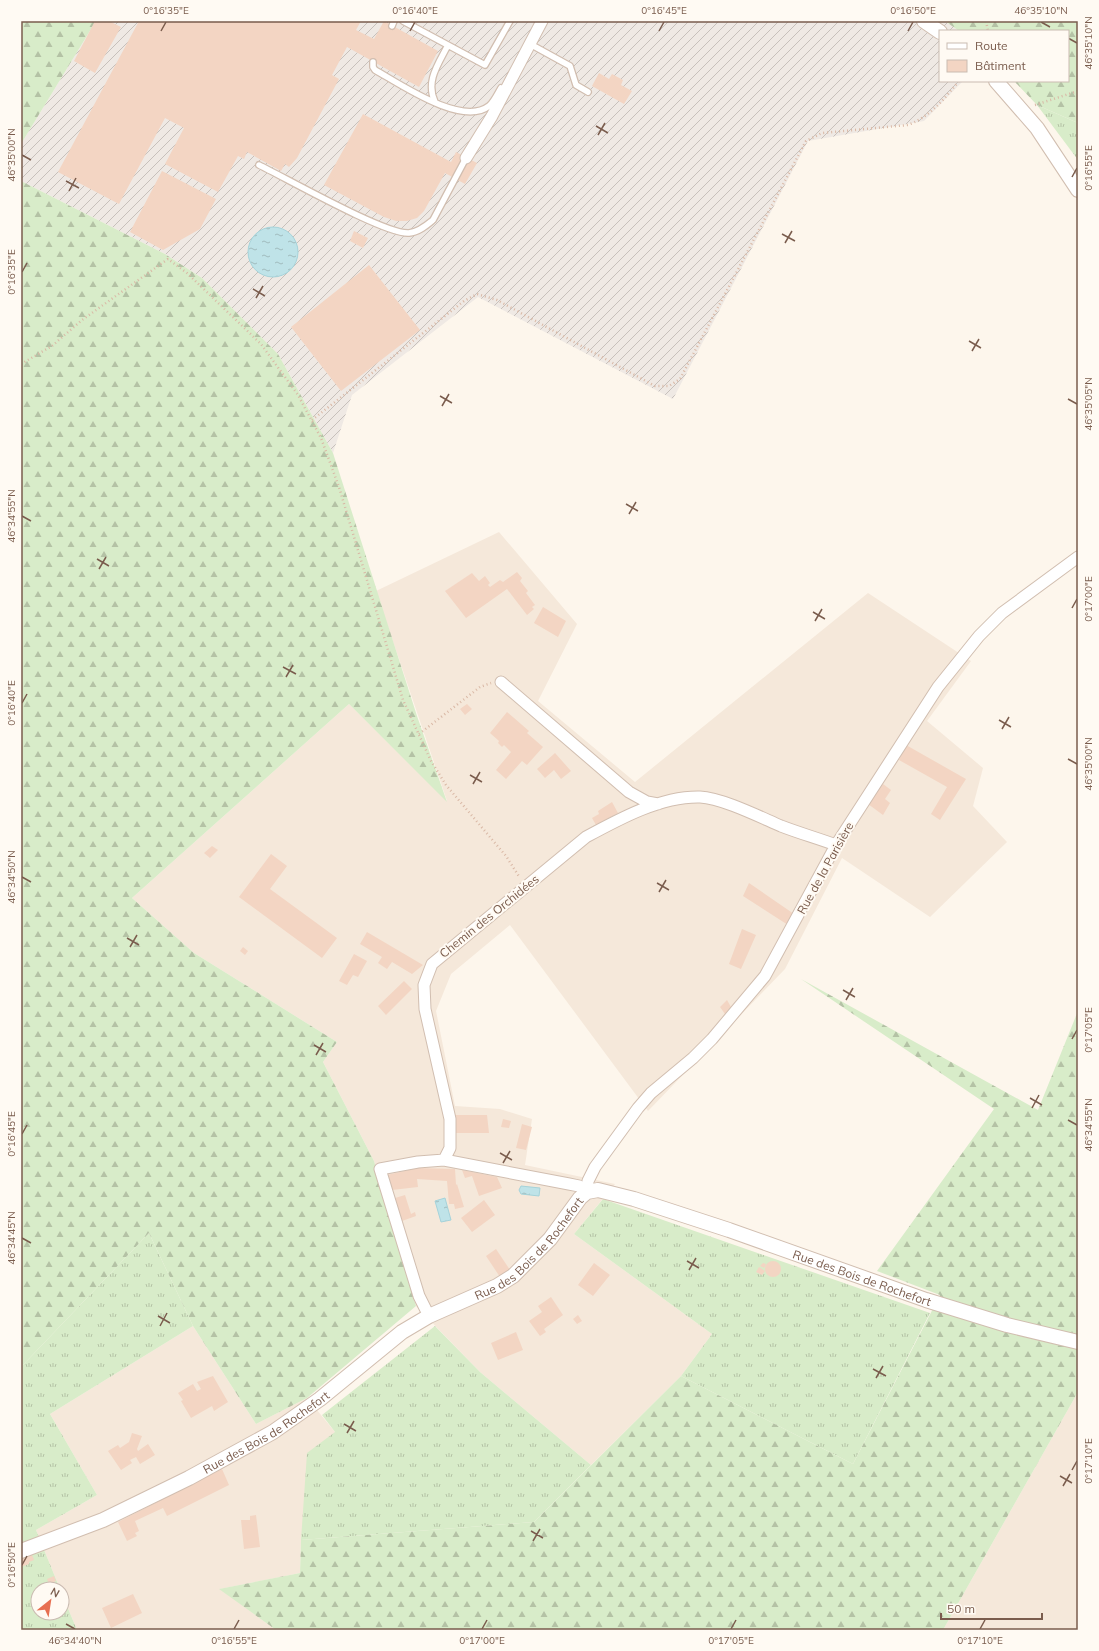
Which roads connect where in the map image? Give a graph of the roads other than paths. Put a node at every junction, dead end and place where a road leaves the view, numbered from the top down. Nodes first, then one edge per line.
1 (403, 21) edge
2 (510, 21) edge
3 (542, 21) edge
4 (924, 21) edge
5 (939, 31) edge
6 (530, 44) junction
7 (448, 45) junction
8 (523, 56) junction
9 (373, 62) dead end
10 (997, 82) edge
11 (588, 92) dead end
12 (435, 102) junction
13 (466, 158) joint
14 (259, 165) dead end
15 (1078, 190) edge
16 (1078, 557) edge
17 (501, 682) road end
18 (658, 804) junction
19 (836, 845) junction
20 (444, 1160) junction
21 (587, 1192) junction
22 (429, 1316) junction
23 (1078, 1342) edge
24 (21, 1551) edge

1 - 7 lane
2 - 7 lane
3 - 6 street
4 - 5 street
6 - 8 street
6 - 11 lane
7 - 12 lane
8 - 12 lane
8 - 13 street
9 - 12 lane
10 - 15 street
13 - 14 lane
16 - 19 street, Rue de la Parisière
17 - 18 street
18 - 19 street, Chemin des Orchidées
18 - 20 street, Chemin des Orchidées
19 - 21 street, Rue de la Parisière
20 - 21 street
20 - 22 street
21 - 22 street, Rue des Bois de Rochefort
21 - 23 street, Rue des Bois de Rochefort
22 - 24 street, Rue des Bois de Rochefort

